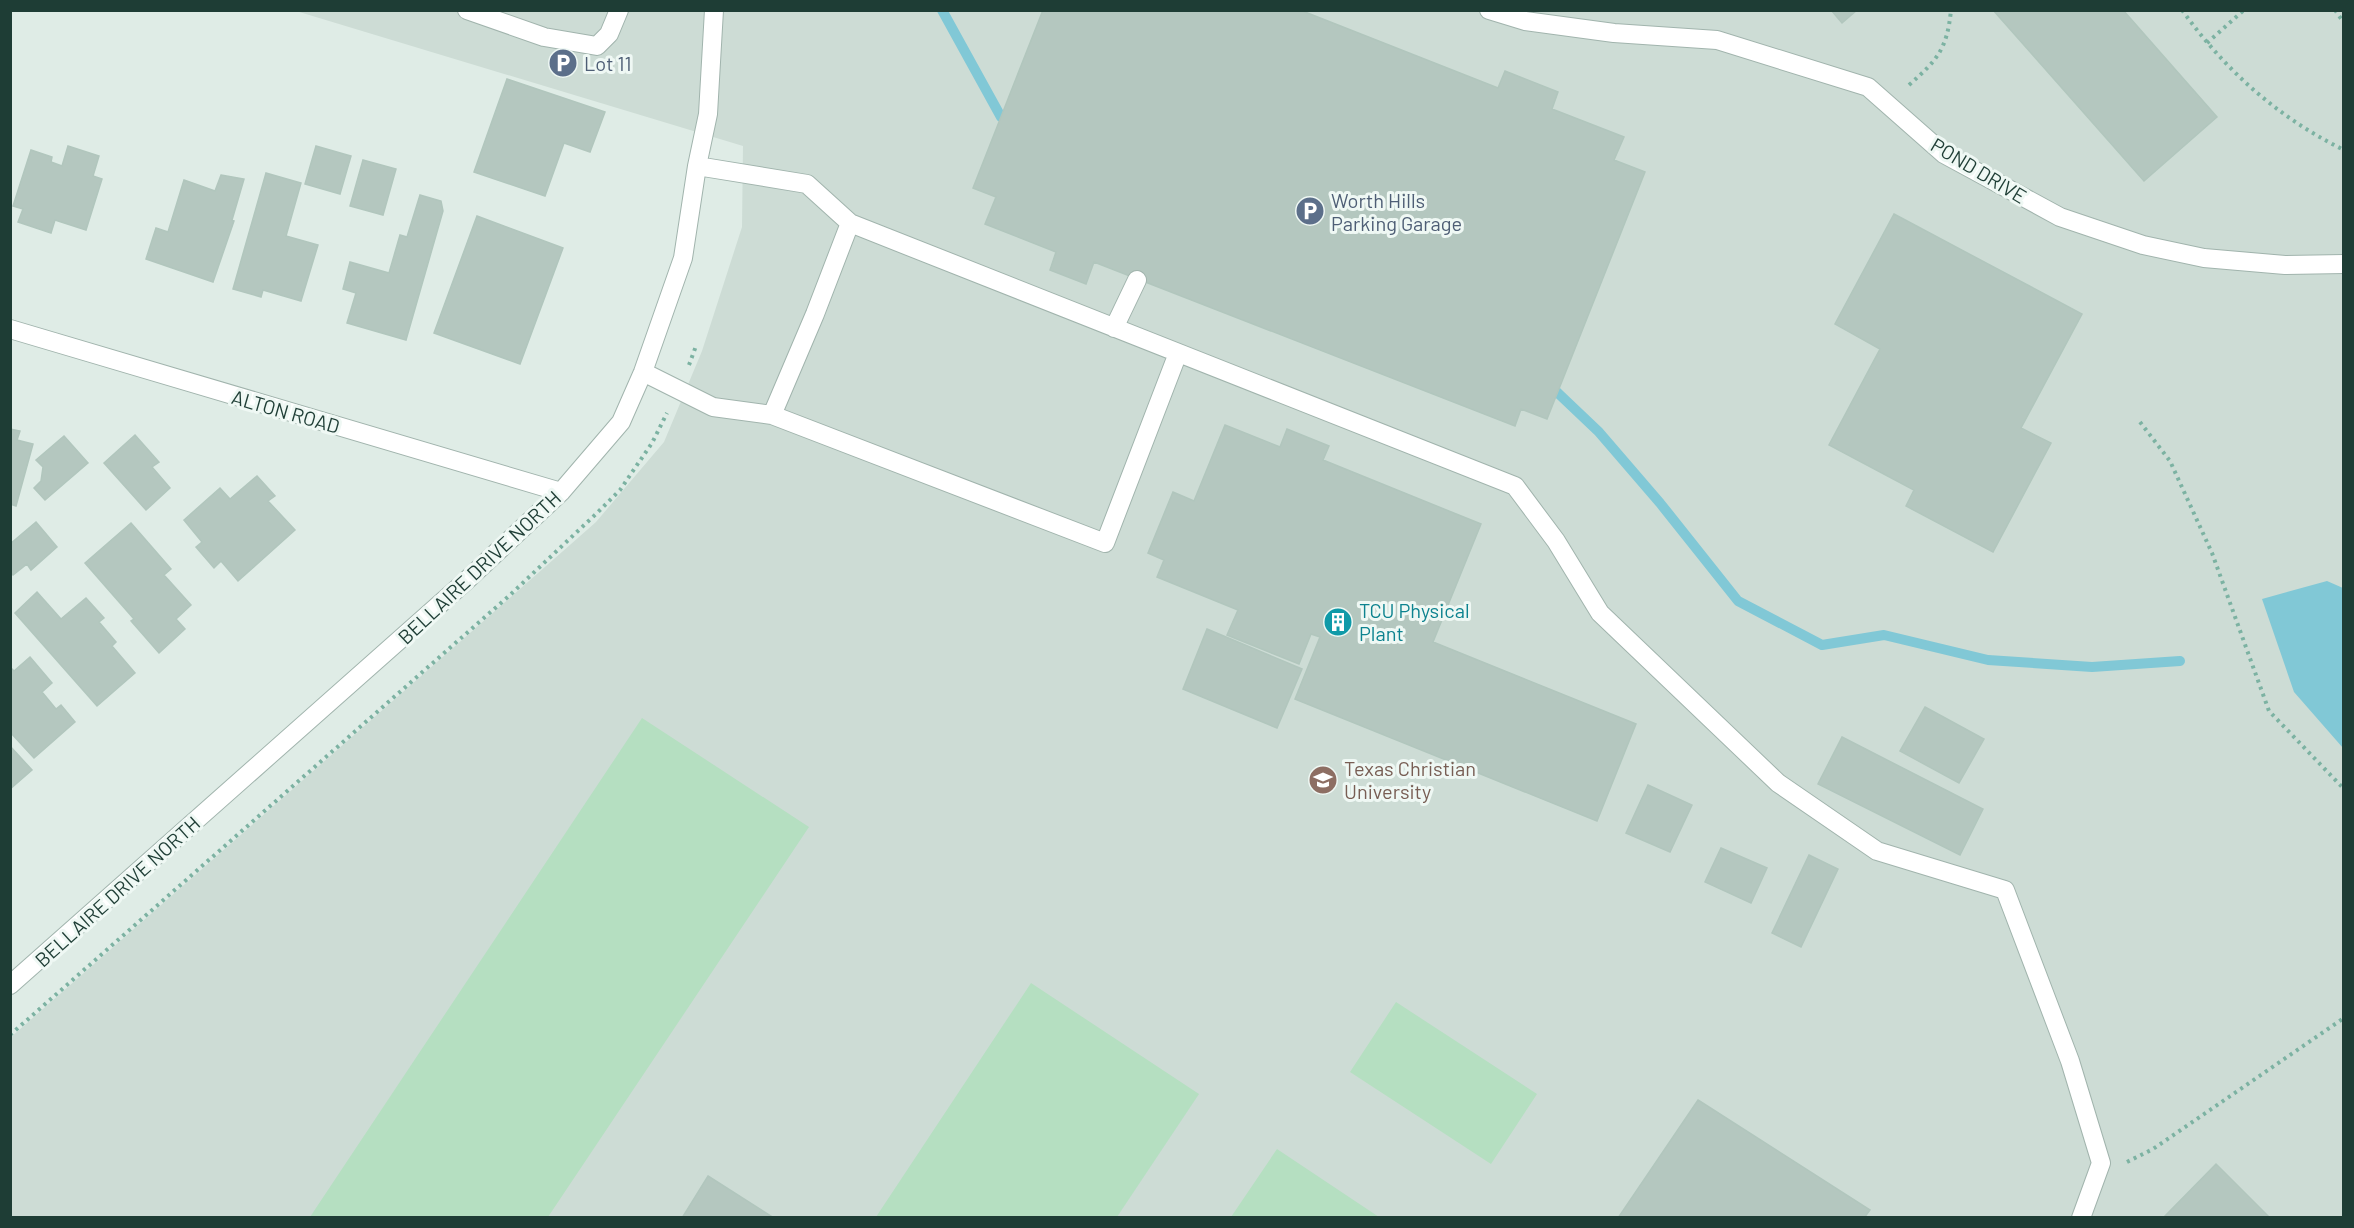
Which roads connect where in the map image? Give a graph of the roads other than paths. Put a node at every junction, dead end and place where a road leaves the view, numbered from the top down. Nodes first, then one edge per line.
1 (466, 10) edge
2 (619, 10) edge
3 (714, 10) edge
4 (1489, 10) edge
5 (697, 166) junction
6 (850, 223) junction
7 (2343, 264) edge
8 (1137, 280) dead end
9 (1113, 328) junction
10 (10, 329) edge
11 (1178, 353) junction
12 (643, 372) junction
13 (772, 415) junction
14 (561, 492) junction
15 (10, 985) edge
16 (2081, 1218) edge

1 - 2 street
3 - 5 street, BELLAIRE DRIVE NORTH
4 - 7 street, POND DRIVE
5 - 6 street
5 - 12 street, BELLAIRE DRIVE NORTH
6 - 9 street
6 - 13 street
8 - 9 street
9 - 11 street
10 - 14 street, ALTON ROAD
11 - 13 street
11 - 16 street
12 - 13 street
12 - 14 street, BELLAIRE DRIVE NORTH
14 - 15 street, BELLAIRE DRIVE NORTH

